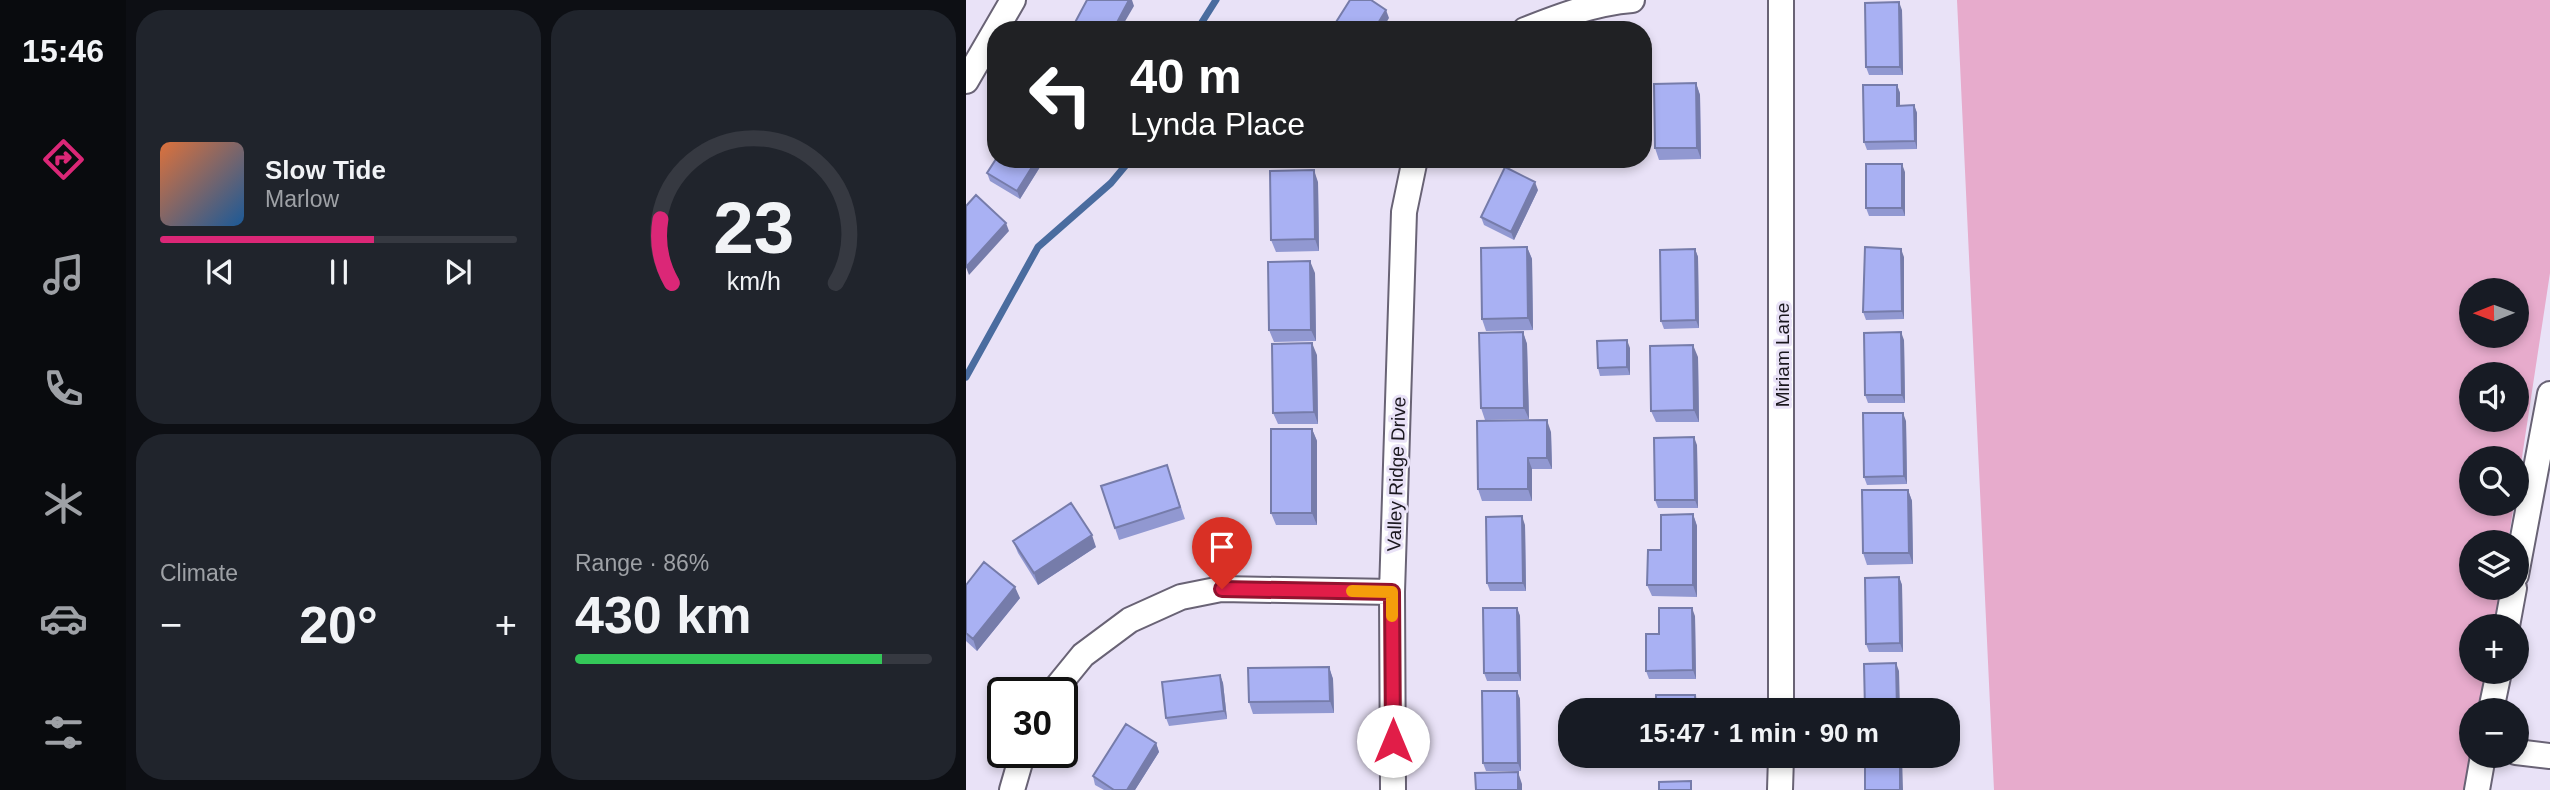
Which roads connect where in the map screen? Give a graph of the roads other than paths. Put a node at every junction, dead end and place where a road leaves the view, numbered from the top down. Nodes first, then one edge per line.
1 (1013, 0) edge
2 (1632, 0) edge
3 (1782, 0) edge
4 (1001, 21) edge
5 (1547, 21) edge
6 (987, 45) edge
7 (966, 82) edge
8 (1413, 168) edge
9 (2550, 394) edge
10 (2524, 530) edge
11 (1392, 592) junction
12 (1065, 677) edge
13 (1781, 698) edge
14 (2529, 754) edge
15 (2550, 756) edge
16 (1018, 768) edge
17 (1781, 768) edge
18 (2481, 768) edge
19 (1012, 790) edge
20 (1393, 790) edge
21 (1780, 790) edge
22 (2477, 790) edge

1 - 4 street
2 - 5 street
3 - 13 street, Miriam Lane
6 - 7 street
8 - 11 street, Valley Ridge Drive
9 - 10 street
11 - 12 street
11 - 20 street, Valley Ridge Drive
14 - 15 street
16 - 19 street
17 - 21 street
18 - 22 street

